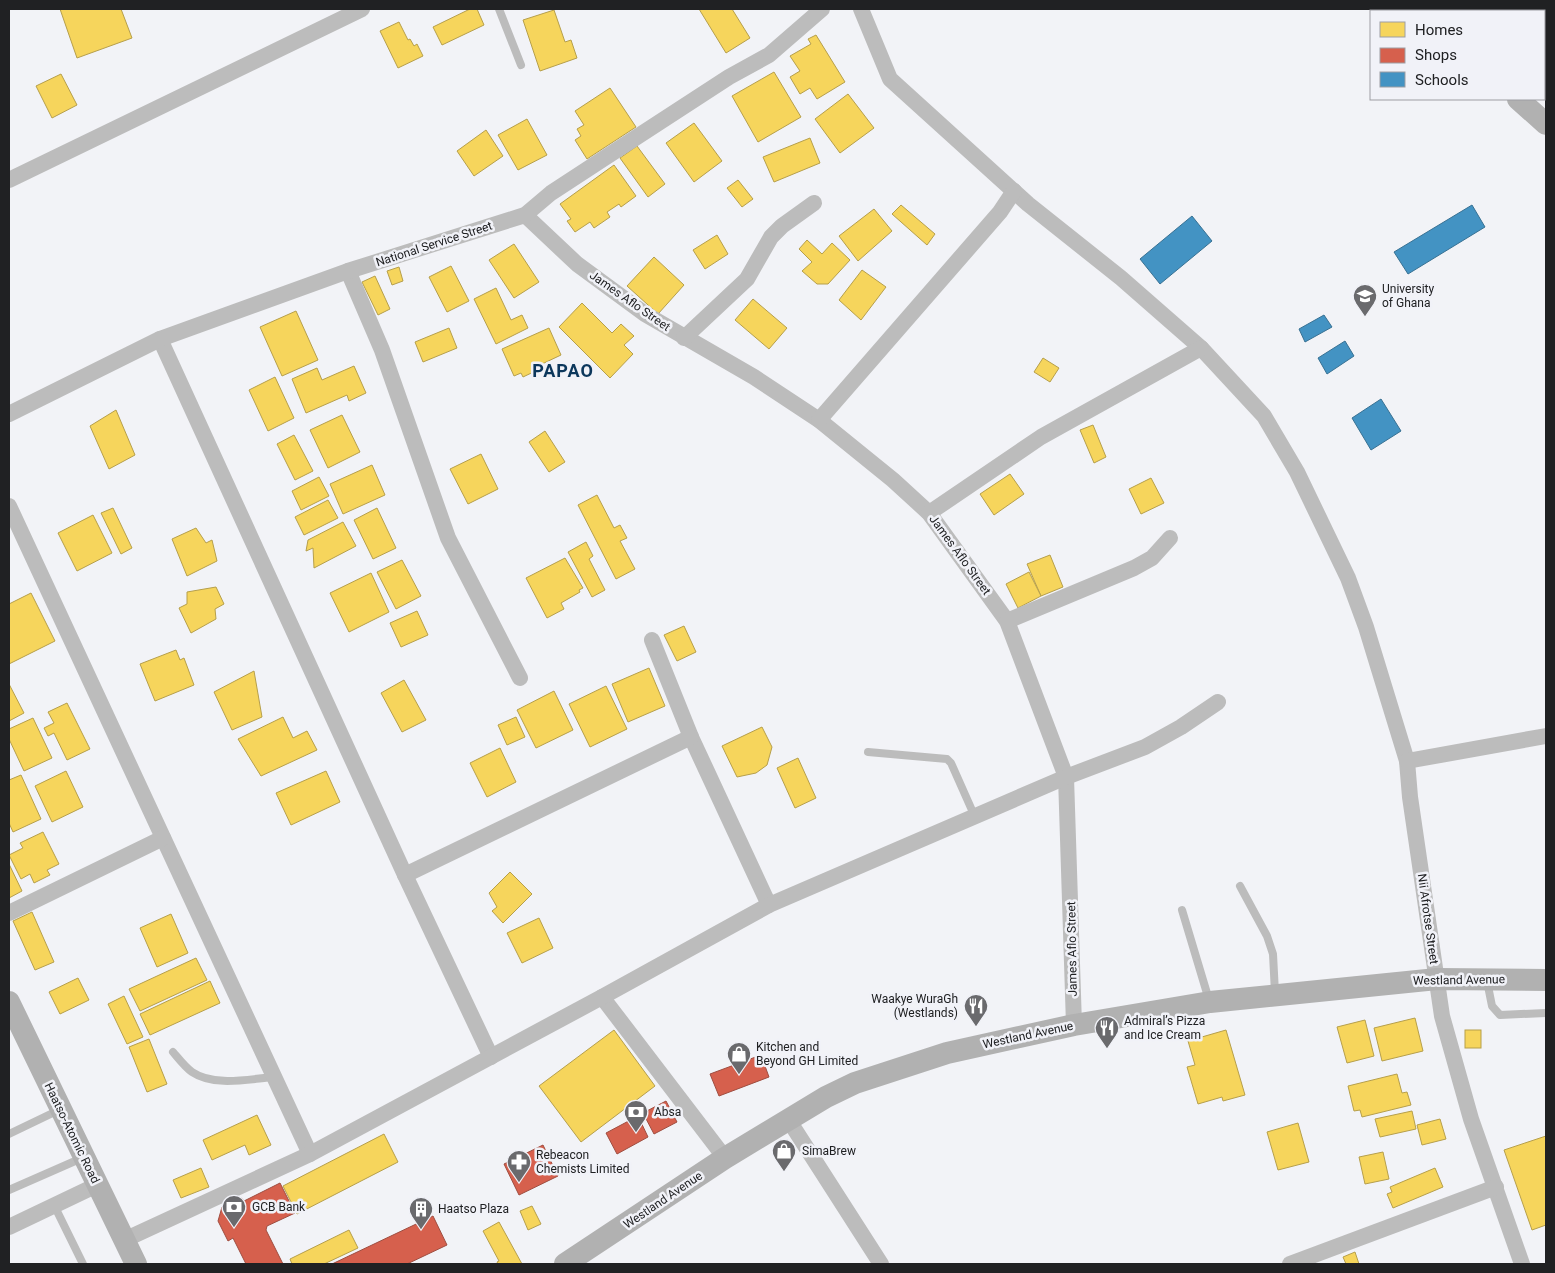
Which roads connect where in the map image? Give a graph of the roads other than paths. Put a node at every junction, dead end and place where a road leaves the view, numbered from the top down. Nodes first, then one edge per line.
1 (362, 9) edge
2 (499, 9) edge
3 (822, 9) edge
4 (861, 9) edge
5 (521, 65) dead end
6 (1519, 100) edge
7 (1546, 124) edge
8 (9, 180) edge
9 (1014, 192) junction
10 (814, 203) dead end
11 (525, 216) junction
12 (348, 271) junction
13 (684, 338) junction
14 (160, 339) junction
15 (1201, 348) junction
16 (9, 414) edge
17 (818, 420) junction
18 (9, 506) edge
19 (929, 513) junction
20 (1170, 538) dead end
21 (1007, 621) junction
22 (652, 640) dead end
23 (520, 678) dead end
24 (1218, 702) dead end
25 (1546, 736) edge
26 (691, 737) junction
27 (868, 752) dead end
28 (1407, 761) junction
29 (1066, 777) junction
30 (975, 817) junction
31 (163, 838) junction
32 (405, 875) junction
33 (1240, 886) dead end
34 (769, 905) junction
35 (1182, 910) dead end
36 (9, 913) edge
37 (1437, 978) junction
38 (1487, 979) junction
39 (1546, 980) edge
40 (1275, 994) junction
41 (602, 998) junction
42 (9, 1002) edge
43 (1210, 1002) junction
44 (1546, 1013) edge
45 (1074, 1025) junction
46 (173, 1052) dead end
47 (491, 1056) junction
48 (274, 1077) junction
49 (61, 1109) junction
50 (788, 1119) junction
51 (9, 1134) edge
52 (310, 1154) junction
53 (84, 1157) junction
54 (725, 1158) junction
55 (98, 1185) junction
56 (1496, 1187) junction
57 (9, 1190) edge
58 (54, 1206) junction
59 (9, 1226) edge
60 (124, 1240) junction
61 (84, 1264) edge
62 (136, 1264) edge
63 (565, 1264) edge
64 (881, 1264) edge
65 (1290, 1264) edge
66 (1522, 1264) edge

1 - 8 street
2 - 5 lane
3 - 11 street, National Service Street
4 - 9 street, Nii Afrotse Street
6 - 7 street
9 - 15 street, Nii Afrotse Street
9 - 17 street
10 - 13 street
11 - 12 street, National Service Street
11 - 13 street, James Aflo Street
12 - 14 street, National Service Street
12 - 23 street
13 - 17 street, James Aflo Street
14 - 16 street, National Service Street
14 - 32 street
15 - 19 street
15 - 28 street, Nii Afrotse Street
17 - 19 street, James Aflo Street
18 - 31 street
19 - 21 street, James Aflo Street
20 - 21 street
21 - 29 street, James Aflo Street
22 - 26 street
24 - 29 street
25 - 28 street
26 - 32 street
26 - 34 street
27 - 30 lane
28 - 37 street, Nii Afrotse Street
29 - 30 street
29 - 45 street, James Aflo Street
30 - 34 street
31 - 36 street
31 - 48 street
32 - 47 street
33 - 40 lane
34 - 41 street
35 - 43 lane
37 - 38 street, Westland Avenue
37 - 40 street, Westland Avenue
37 - 56 street, Nii Afrotse Street
38 - 39 street, Westland Avenue
38 - 44 lane
40 - 43 street, Westland Avenue
41 - 47 street
41 - 54 street
42 - 49 street, Haatso-Atomic Road
43 - 45 street, Westland Avenue
45 - 50 street, Westland Avenue
46 - 48 lane
47 - 52 street
48 - 52 street
49 - 51 lane
49 - 53 street, Haatso-Atomic Road
50 - 54 street, Westland Avenue
50 - 64 street
52 - 60 street
53 - 55 street, Haatso-Atomic Road
53 - 57 lane
54 - 63 street, Westland Avenue
55 - 58 street
55 - 60 street, Haatso-Atomic Road
56 - 65 street
56 - 66 street, Nii Afrotse Street
58 - 59 street
58 - 61 lane
60 - 62 street, Haatso-Atomic Road

